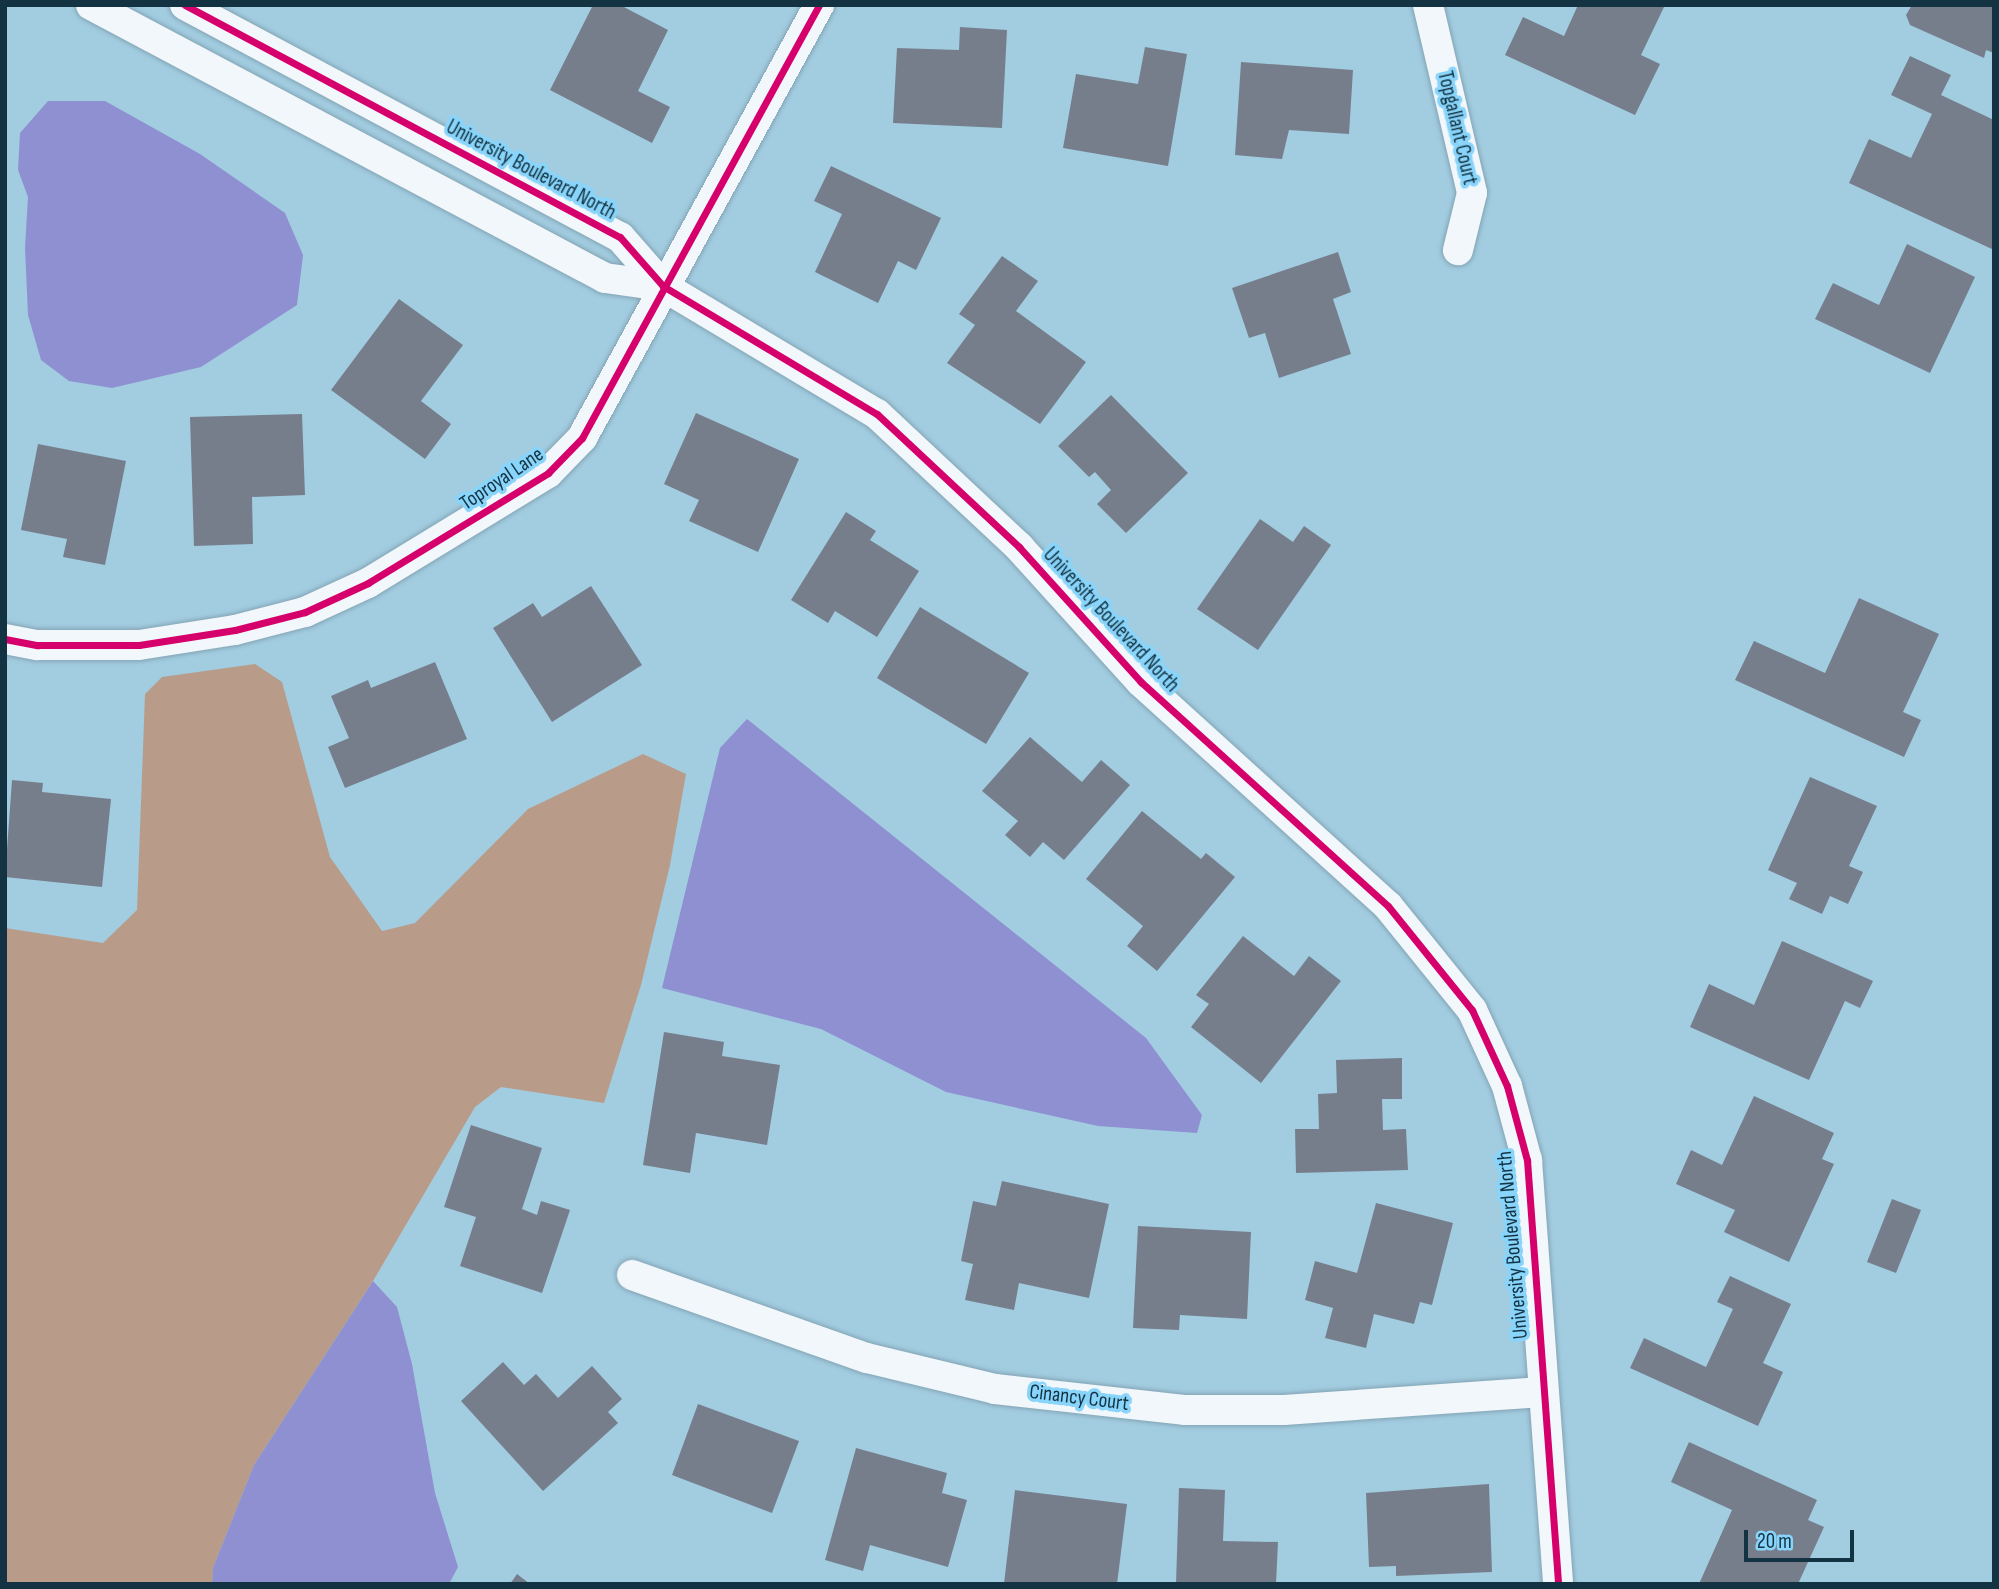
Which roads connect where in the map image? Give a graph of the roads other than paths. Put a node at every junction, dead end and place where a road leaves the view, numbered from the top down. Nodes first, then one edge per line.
1 (90, 5) edge
2 (185, 5) edge
3 (819, 5) edge
4 (1428, 5) edge
5 (1458, 250) dead end
6 (663, 286) junction
7 (5, 639) edge
8 (632, 1275) dead end
9 (1542, 1392) junction
10 (1558, 1584) edge

1 - 6 street, University Boulevard North
2 - 6 street, University Boulevard North
3 - 6 street, Toproyal Lane
4 - 5 street, Topgallant Court
6 - 7 street, Toproyal Lane
6 - 9 street, University Boulevard North
8 - 9 street, Cinancy Court
9 - 10 street, University Boulevard North

